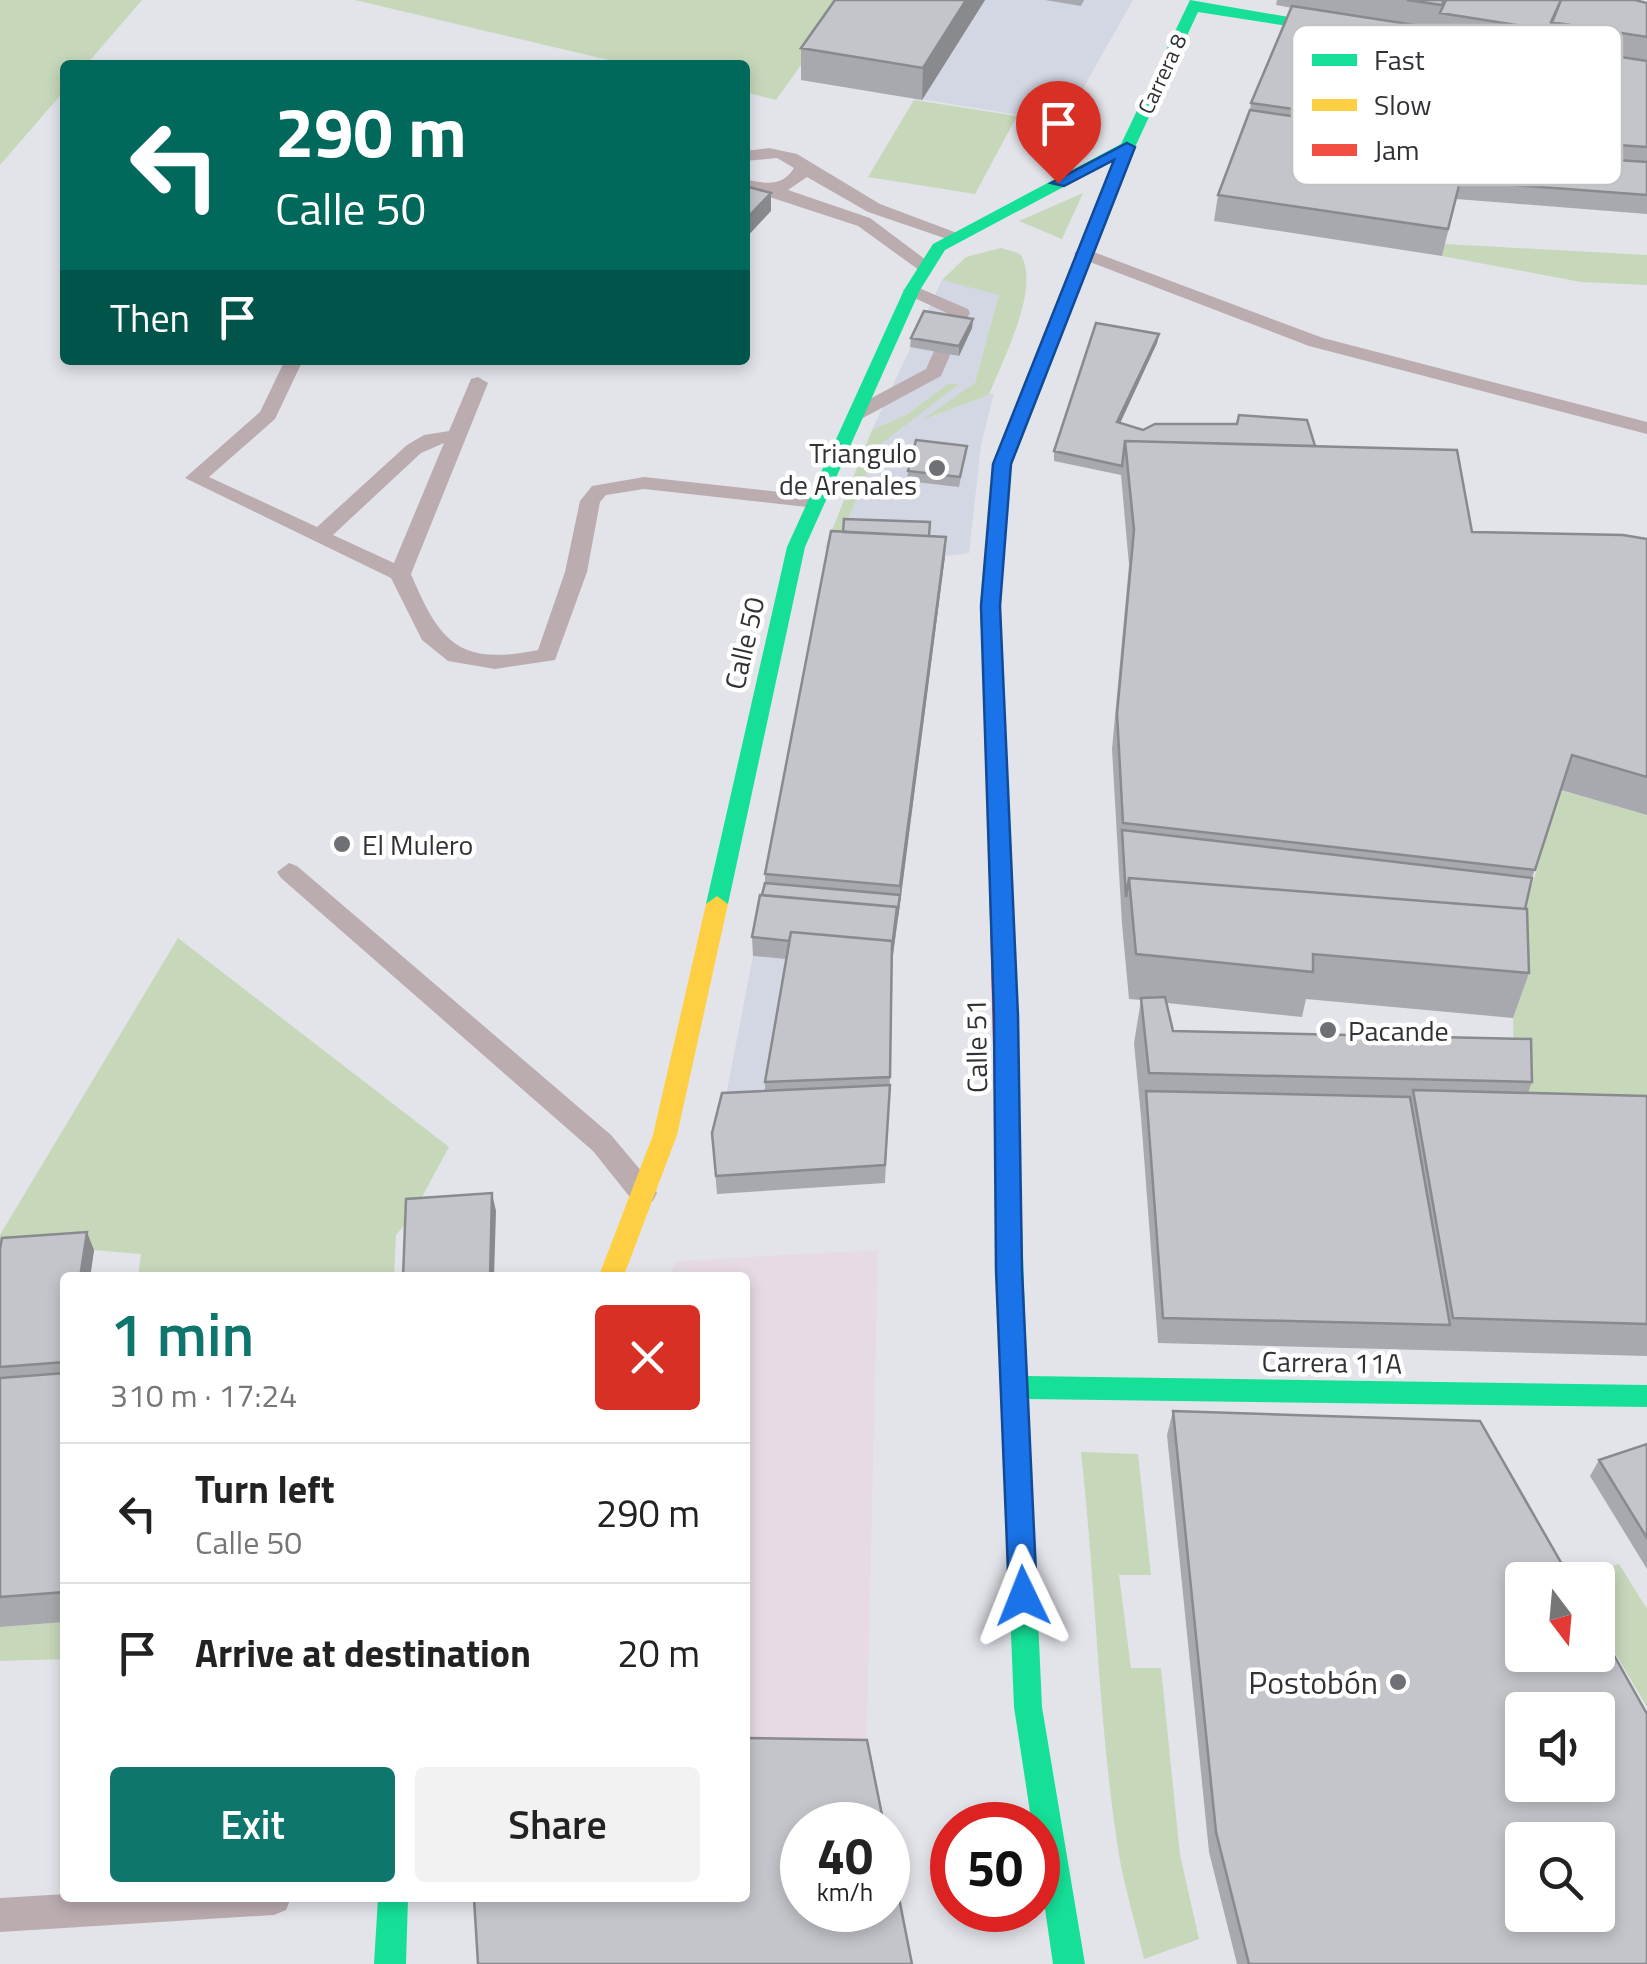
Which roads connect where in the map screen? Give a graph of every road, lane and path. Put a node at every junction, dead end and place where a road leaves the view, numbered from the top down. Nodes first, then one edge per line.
1 (1195, 4) edge
2 (1315, 25) edge
3 (1127, 147) junction
4 (750, 152) edge
5 (803, 168) junction
6 (750, 185) edge
7 (766, 188) junction
8 (1022, 230) dead end
9 (956, 236) junction
10 (1061, 244) dead end
11 (1080, 261) junction
12 (925, 266) junction
13 (912, 290) junction
14 (954, 326) edge
15 (942, 353) edge
16 (292, 365) edge
17 (478, 383) dead end
18 (856, 414) junction
19 (1647, 428) edge
20 (453, 436) junction
21 (816, 502) junction
22 (321, 535) junction
23 (400, 574) junction
24 (289, 872) dead end
25 (643, 1193) junction
26 (612, 1272) edge
27 (1016, 1387) junction
28 (1647, 1396) edge
29 (210, 1902) edge
30 (393, 1902) edge
31 (0, 1915) edge
32 (390, 1964) edge
33 (1068, 1964) edge

1 - 2 main road
1 - 3 main road, Carrera 8
3 - 9 main road, Calle 50
3 - 11 main road, Calle 51
4 - 5 lane
5 - 7 lane
5 - 9 lane
6 - 7 lane
7 - 12 lane
8 - 9 main road
9 - 12 main road, Calle 50
10 - 11 main road
11 - 19 lane
11 - 27 main road, Calle 51
12 - 13 main road, Calle 50
13 - 14 lane
13 - 18 main road, Calle 50
15 - 18 lane
16 - 22 lane
17 - 20 lane
18 - 21 main road, Calle 50
20 - 22 lane
20 - 23 lane
21 - 23 lane
21 - 25 main road, Calle 50
22 - 23 lane
24 - 25 lane
25 - 26 main road, Calle 50
27 - 28 main road, Carrera 11A
27 - 33 main road, Calle 51
29 - 31 lane
30 - 32 main road

